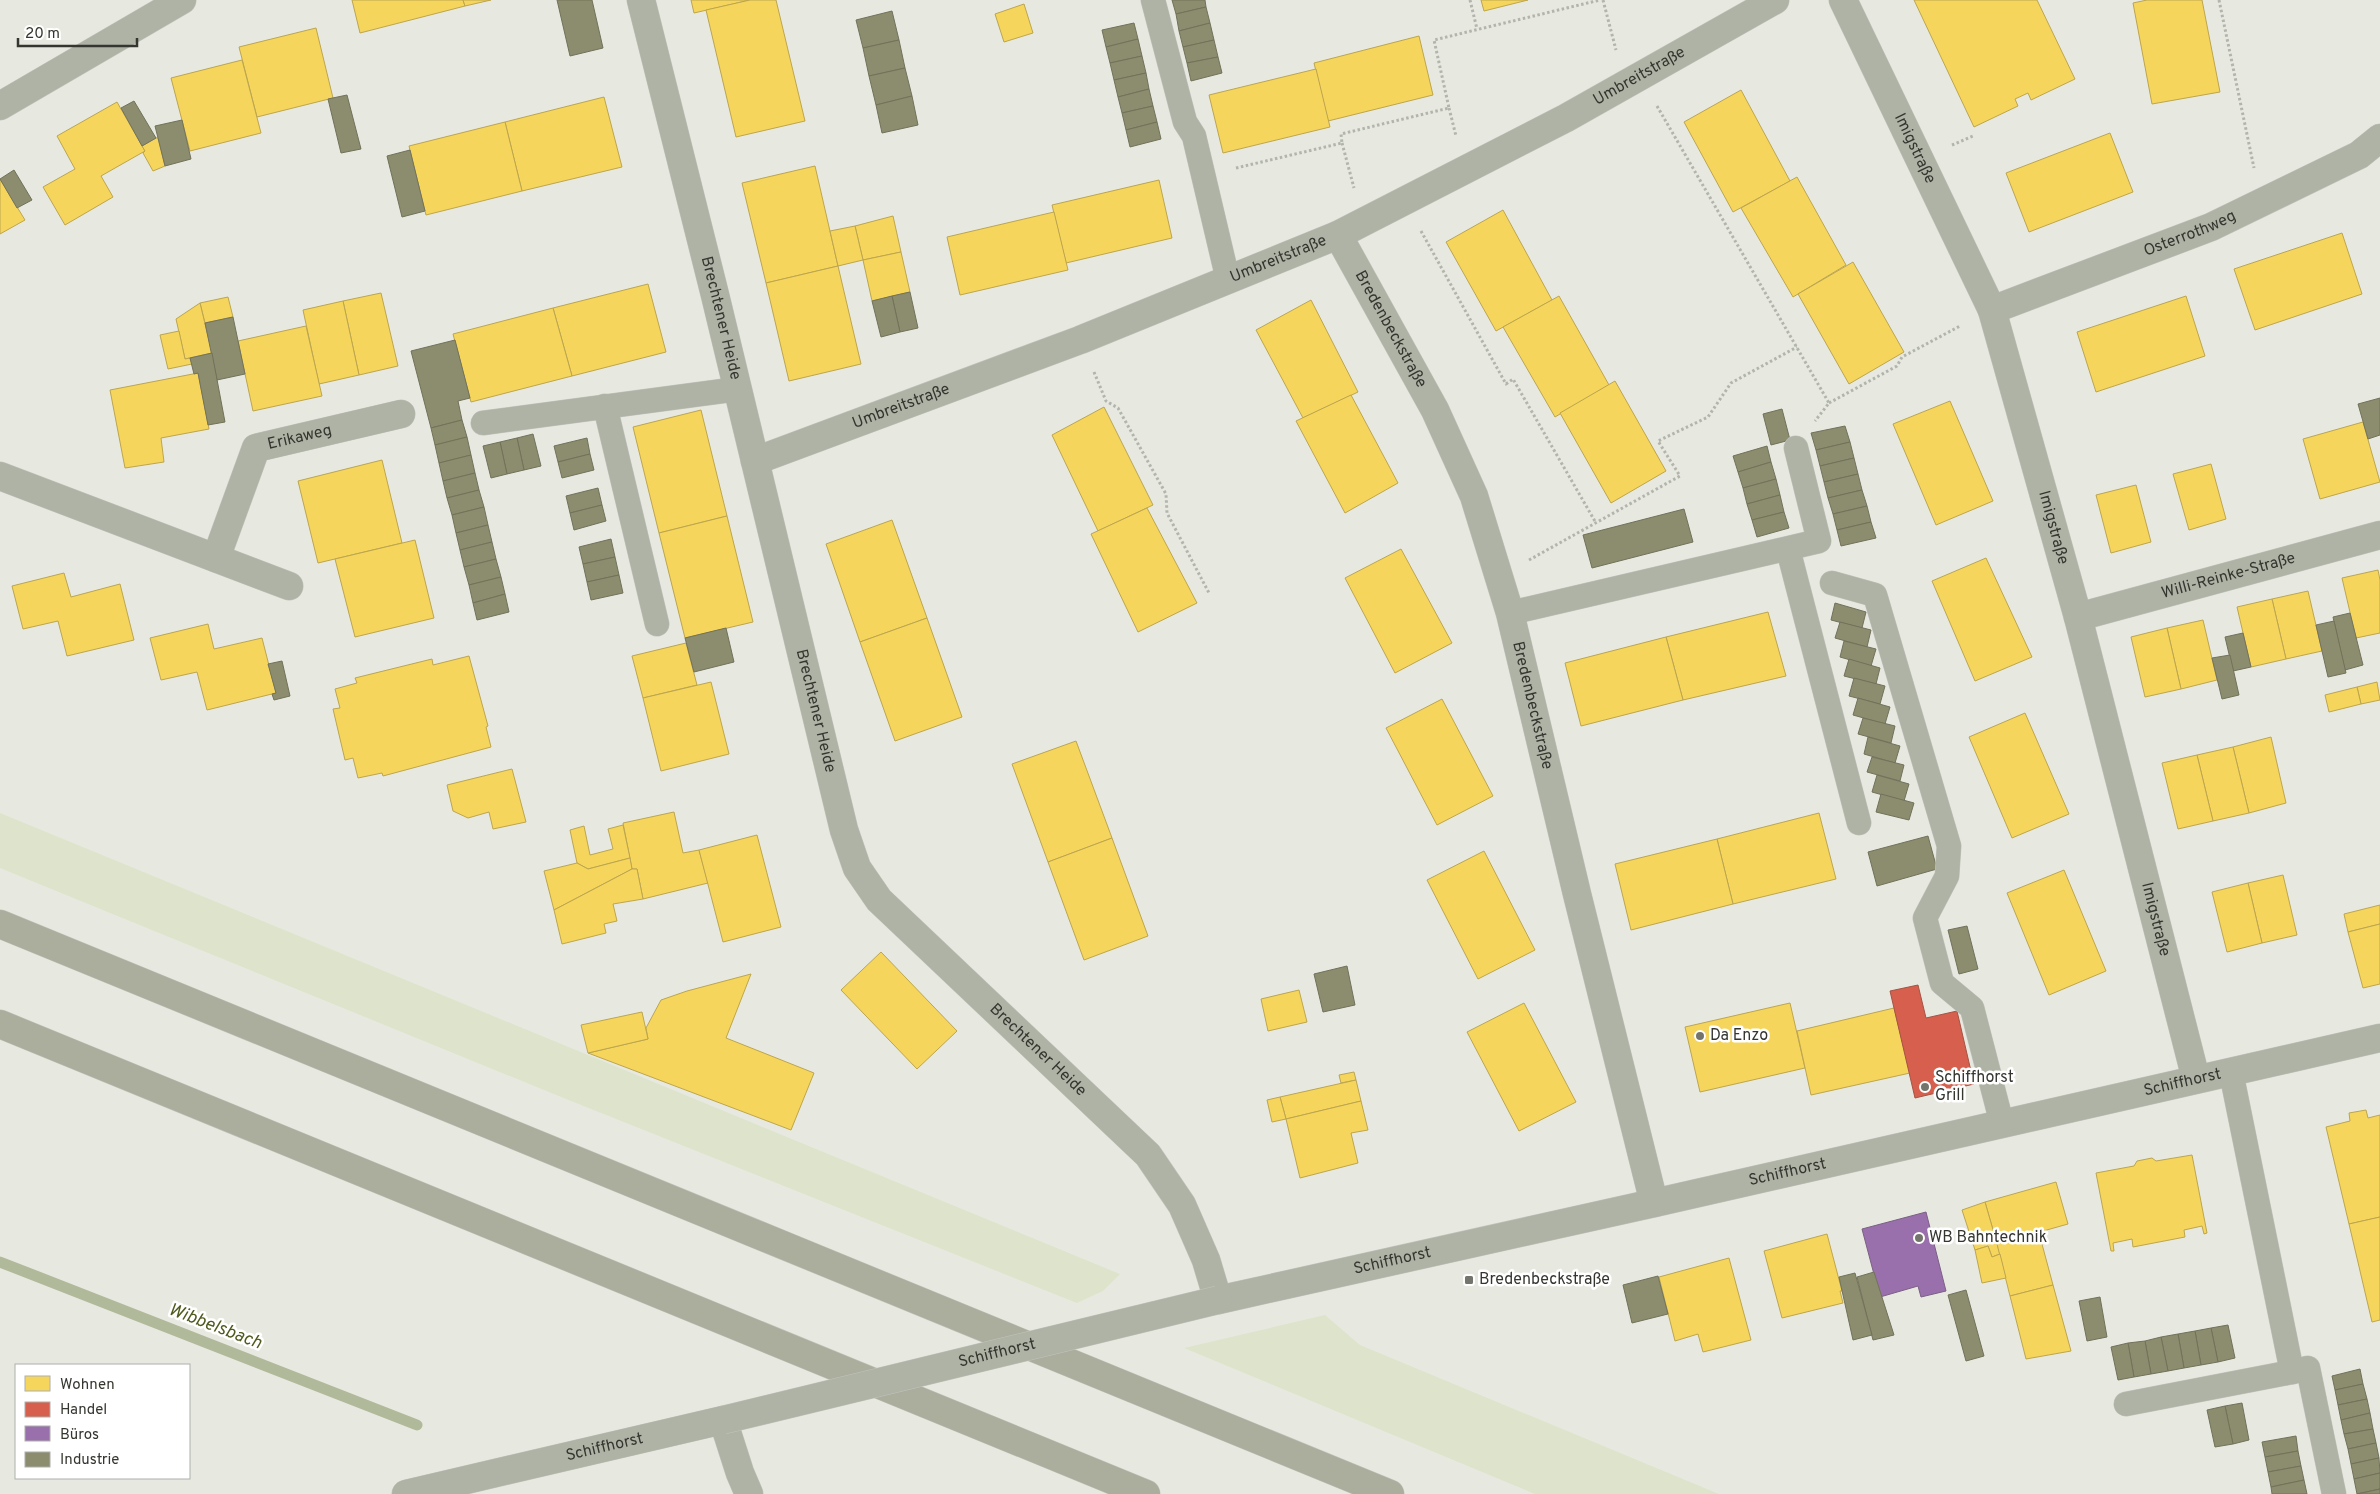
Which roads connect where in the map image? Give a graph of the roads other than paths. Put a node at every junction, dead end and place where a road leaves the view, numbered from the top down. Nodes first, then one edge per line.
1 (182, 0) edge
2 (641, 0) edge
3 (1153, 0) edge
4 (1775, 0) edge
5 (1843, 0) edge
6 (0, 106) edge
7 (2380, 138) edge
8 (1338, 235) junction
9 (1228, 280) junction
10 (1992, 310) junction
11 (738, 389) junction
12 (605, 406) junction
13 (400, 414) dead end
14 (483, 423) dead end
15 (1796, 448) road end
16 (755, 460) junction
17 (0, 476) edge
18 (2380, 535) edge
19 (1788, 550) junction
20 (216, 558) junction
21 (1832, 583) dead end
22 (289, 586) dead end
23 (1510, 613) junction
24 (2078, 617) junction
25 (657, 624) dead end
26 (1859, 823) dead end
27 (0, 924) edge
28 (0, 1024) edge
29 (2380, 1038) edge
30 (2231, 1072) junction
31 (2196, 1079) junction
32 (2002, 1124) junction
33 (1654, 1203) junction
34 (1215, 1290) junction
35 (2292, 1372) junction
36 (2126, 1404) dead end
37 (723, 1420) junction
38 (744, 1484) edge
39 (406, 1494) edge
40 (1146, 1494) edge
41 (1390, 1494) edge
42 (2334, 1494) edge

1 - 6 street
2 - 11 street, Brechtener Heide
3 - 9 lane
4 - 8 street, Umbreitstraße
5 - 10 street, Imigstraße
7 - 10 street, Osterrothweg
8 - 9 street, Umbreitstraße
8 - 23 street, Bredenbeckstraße
9 - 16 street, Umbreitstraße
10 - 24 street, Imigstraße
11 - 12 lane
11 - 16 street, Brechtener Heide
12 - 14 lane
12 - 25 lane
13 - 20 street, Erikaweg
15 - 19 lane
16 - 34 street, Brechtener Heide
17 - 20 street
18 - 24 street, Willi-Reinke-Straße
19 - 23 lane
19 - 26 lane
20 - 22 street
21 - 32 lane
23 - 33 street, Bredenbeckstraße
24 - 31 street, Imigstraße
27 - 41 highway
28 - 40 highway
29 - 30 street, Schiffhorst
30 - 31 street, Schiffhorst
30 - 35 lane
31 - 32 street, Schiffhorst
32 - 33 street, Schiffhorst
33 - 34 street, Schiffhorst
34 - 37 street, Schiffhorst, bridge
35 - 36 lane
35 - 42 lane
37 - 38 street
37 - 39 street, Schiffhorst

